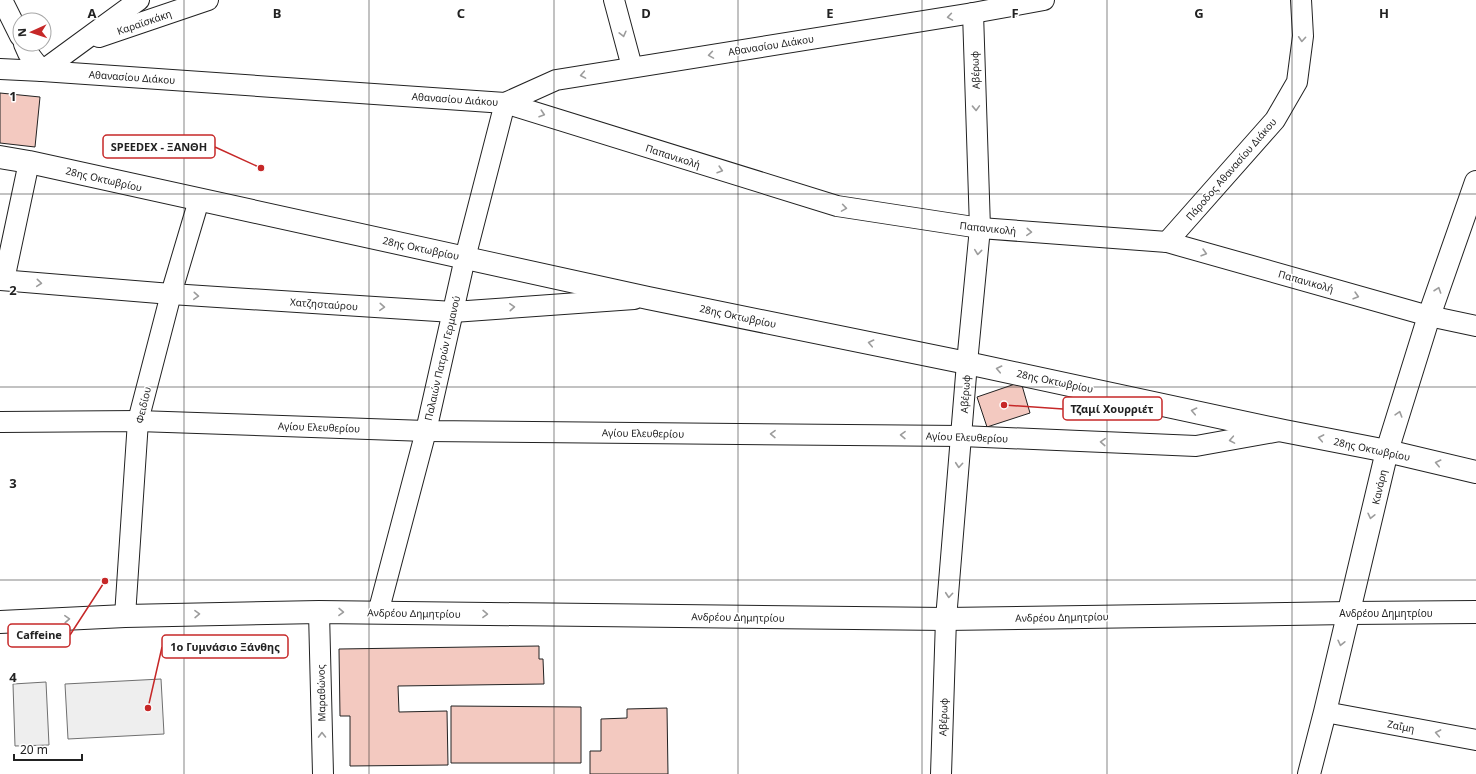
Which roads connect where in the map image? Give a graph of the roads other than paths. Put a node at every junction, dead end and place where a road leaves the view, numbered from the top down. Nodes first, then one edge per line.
1 (139, 0) edge
2 (208, 0) edge
3 (614, 0) edge
4 (1044, 0) edge
5 (1301, 0) edge
6 (6, 2) edge
7 (973, 13) junction
8 (12, 17) edge
9 (80, 43) junction
10 (28, 52) edge
11 (632, 67) junction
12 (0, 69) edge
13 (42, 71) junction
14 (505, 103) junction
15 (0, 157) edge
16 (29, 162) junction
17 (1476, 182) edge
18 (199, 200) junction
19 (980, 228) junction
20 (1167, 242) junction
21 (465, 258) junction
22 (2, 280) edge
23 (171, 294) junction
24 (648, 298) junction
25 (453, 312) junction
26 (1429, 316) junction
27 (1476, 326) edge
28 (967, 363) junction
29 (138, 421) junction
30 (0, 422) edge
31 (426, 431) junction
32 (1284, 431) junction
33 (962, 436) junction
34 (1387, 451) junction
35 (1476, 472) edge
36 (319, 612) junction
37 (1476, 612) edge
38 (378, 613) junction
39 (1349, 613) junction
40 (125, 616) junction
41 (946, 619) junction
42 (0, 622) edge
43 (1325, 712) junction
44 (1476, 740) edge
45 (323, 774) edge
46 (941, 774) edge
47 (1309, 774) edge

1 - 9 street
2 - 9 street, Καραϊσκάκη
3 -> 11 street
4 - 7 street, Αθανασίου Διάκου
5 -> 20 street, Πάροδος Αθανασίου Διάκου
6 - 8 street
7 -> 11 street, Αθανασίου Διάκου
7 -> 19 street, Αβέρωφ
9 - 13 street
10 - 13 street
11 -> 14 street, Αθανασίου Διάκου
12 - 13 street, Αθανασίου Διάκου
13 - 14 street, Αθανασίου Διάκου
14 -> 19 street, Παπανικολή
14 - 21 street, Παλαιών Πατρών Γερμανού
15 - 16 main road, 28ης Οκτωβρίου
16 - 18 main road, 28ης Οκτωβρίου
16 - 22 street
26 -> 17 main road, Κανάρη
18 - 21 main road, 28ης Οκτωβρίου
18 - 23 street, Φειδίου
19 -> 20 street, Παπανικολή
19 -> 28 street, Αβέρωφ
20 -> 26 street, Παπανικολή
21 - 24 main road, 28ης Οκτωβρίου
21 - 25 street, Παλαιών Πατρών Γερμανού
22 -> 23 street, Χατζησταύρου
23 -> 25 street, Χατζησταύρου
23 - 29 street, Φειδίου
25 -> 24 street, Χατζησταύρου
28 -> 24 main road, 28ης Οκτωβρίου
25 - 31 street, Παλαιών Πατρών Γερμανού
26 - 27 street, Παπανικολή
34 -> 26 main road, Κανάρη
32 -> 28 main road, 28ης Οκτωβρίου
28 - 33 street, Αβέρωφ
29 - 30 street, Αγίου Ελευθερίου
29 - 31 street, Αγίου Ελευθερίου
29 - 40 street, Φειδίου
33 -> 31 street, Αγίου Ελευθερίου
31 - 38 street, Παλαιών Πατρών Γερμανού
32 -> 33 street, Αγίου Ελευθερίου
34 -> 32 main road, 28ης Οκτωβρίου
33 -> 41 street, Αβέρωφ
35 -> 34 main road, 28ης Οκτωβρίου
34 -> 39 main road, Κανάρη
36 -> 38 main road, Ανδρέου Δημητρίου
40 -> 36 main road, Ανδρέου Δημητρίου
45 -> 36 street, Μαραθώνος
37 - 39 main road, Ανδρέου Δημητρίου
38 -> 41 main road, Ανδρέου Δημητρίου
39 - 41 main road, Ανδρέου Δημητρίου
39 -> 43 main road, Κανάρη
42 -> 40 main road, Ανδρέου Δημητρίου
41 - 46 street, Αβέρωφ
44 -> 43 street, Ζαΐμη
43 - 47 main road, Κανάρη

